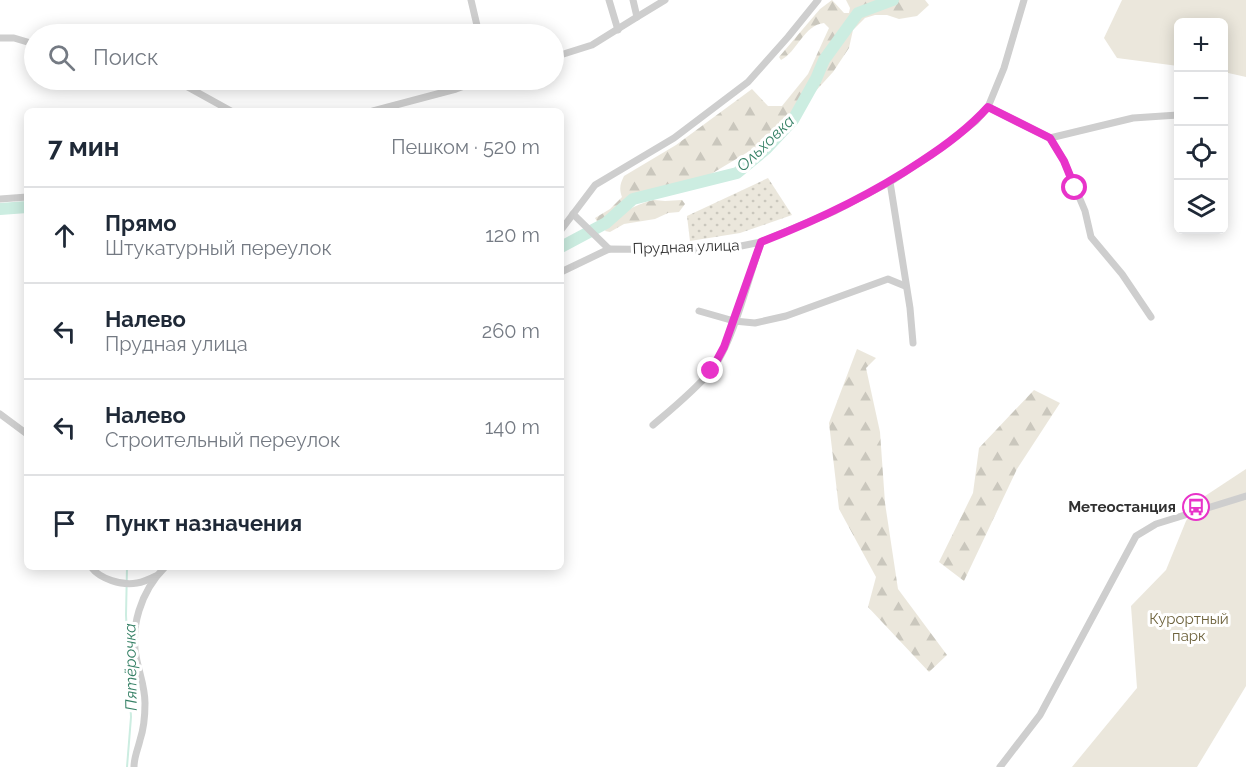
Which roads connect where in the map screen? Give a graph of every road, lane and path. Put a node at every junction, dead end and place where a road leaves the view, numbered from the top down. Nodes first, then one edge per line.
1 (471, 0) edge
2 (609, 0) edge
3 (633, 0) edge
4 (665, 0) edge
5 (818, 0) edge
6 (1024, 0) edge
7 (637, 17) junction
8 (477, 24) edge
9 (618, 30) junction
10 (0, 38) edge
11 (24, 42) edge
12 (564, 54) edge
13 (193, 90) edge
14 (452, 90) edge
15 (988, 107) junction
16 (226, 108) edge
17 (385, 108) edge
18 (1174, 115) edge
19 (1050, 138) junction
20 (890, 182) junction
21 (24, 197) edge
22 (0, 199) edge
23 (573, 214) junction
24 (564, 226) edge
25 (761, 242) junction
26 (609, 249) junction
27 (564, 271) edge
28 (905, 286) junction
29 (699, 310) dead end
30 (1151, 317) dead end
31 (734, 321) junction
32 (912, 343) dead end
33 (0, 414) edge
34 (653, 425) dead end
35 (24, 432) edge
36 (1246, 496) edge
37 (94, 570) edge
38 (162, 570) edge
39 (156, 576) junction
40 (134, 767) edge
41 (1000, 767) edge

1 - 8 street
2 - 9 street
3 - 7 street
4 - 7 street
5 - 23 street
6 - 15 street, Прудная улица
7 - 9 street
9 - 12 street
10 - 11 street
13 - 16 street
14 - 17 street
15 - 19 street
15 - 20 street, Прудная улица
18 - 19 street
19 - 30 street
20 - 25 street, Прудная улица
20 - 28 street
21 - 22 street
23 - 24 street
23 - 26 street
25 - 26 street, Прудная улица
25 - 31 street
26 - 27 street, Прудная улица
28 - 31 street
28 - 32 street
29 - 31 street
31 - 34 street
33 - 35 street
36 - 41 street
37 - 39 street
38 - 39 street
39 - 40 street

